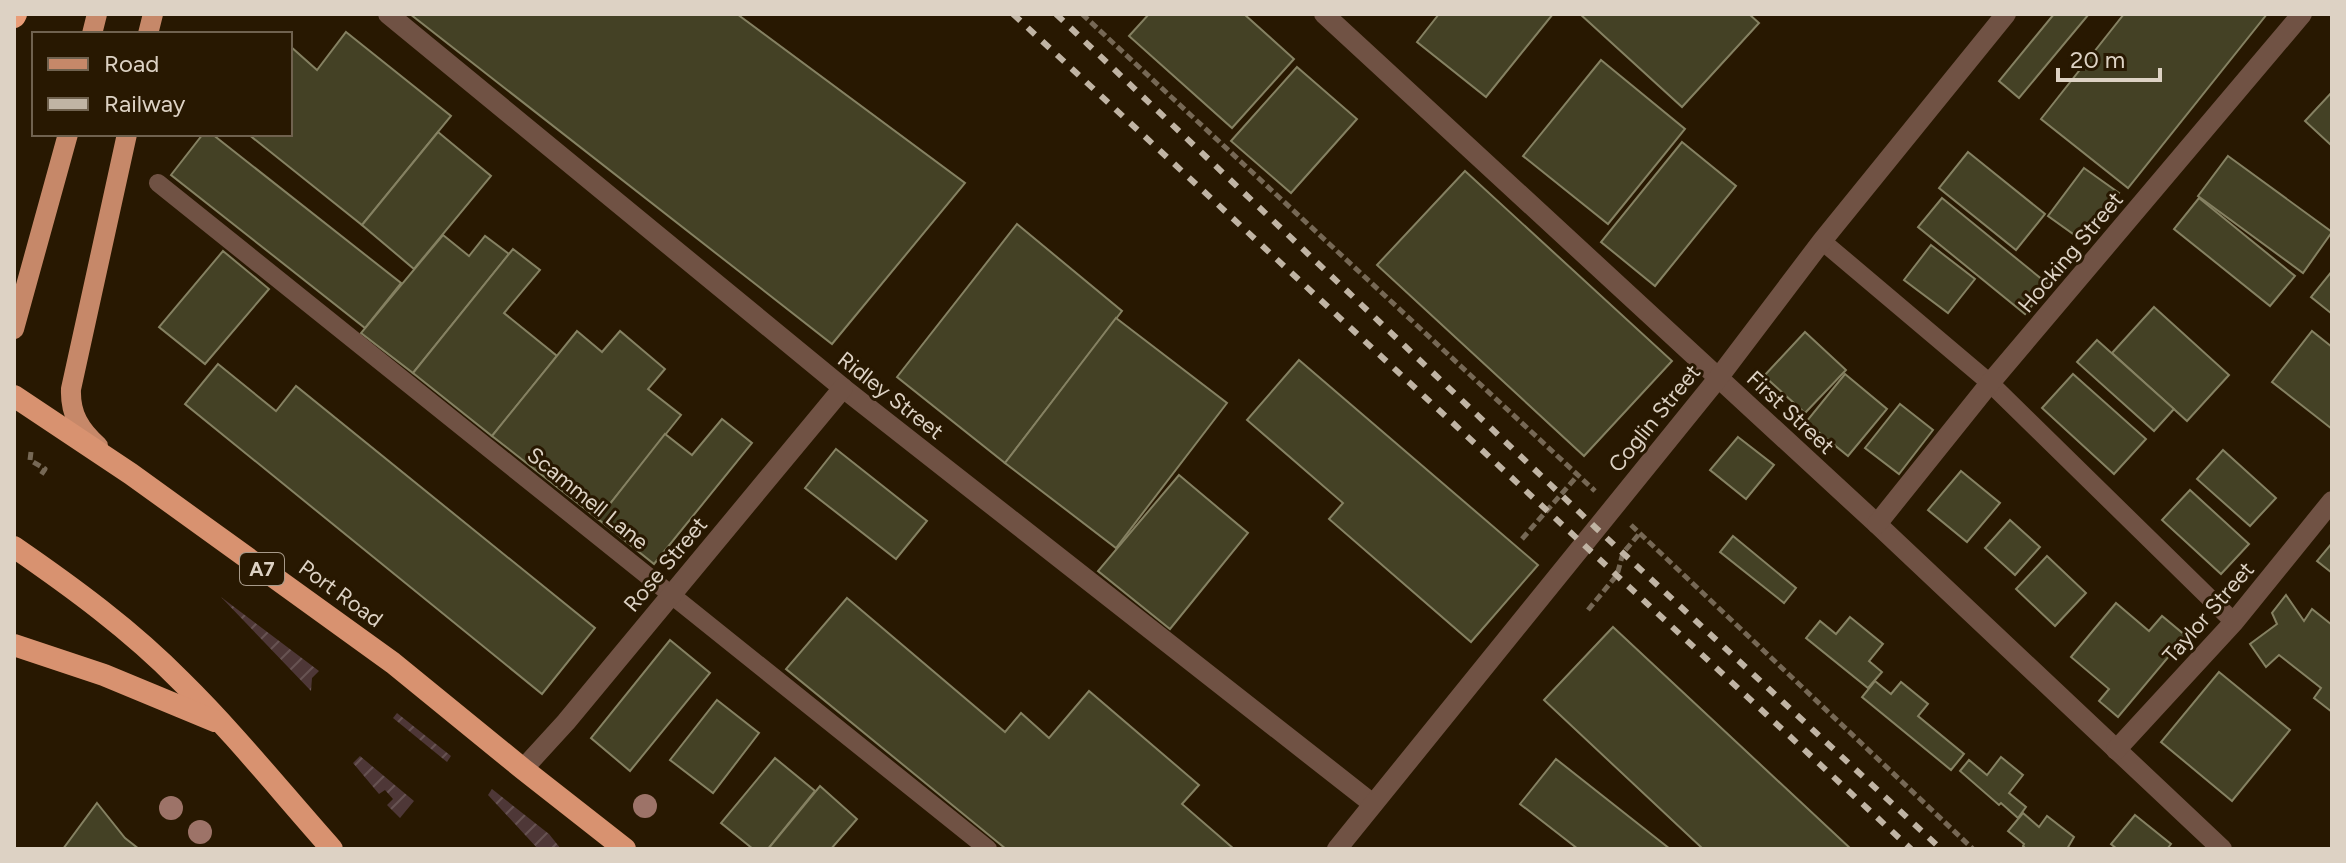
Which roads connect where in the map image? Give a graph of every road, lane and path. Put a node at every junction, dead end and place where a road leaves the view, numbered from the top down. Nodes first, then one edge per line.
1 (388, 14) edge
2 (1082, 14) edge
3 (1324, 14) edge
4 (2006, 14) edge
5 (2302, 14) edge
6 (67, 136) edge
7 (127, 136) edge
8 (158, 183) dead end
9 (1822, 241) junction
10 (14, 329) edge
11 (1719, 377) junction
12 (1990, 383) junction
13 (843, 388) junction
14 (14, 396) edge
15 (31, 452) dead end
16 (131, 474) junction
17 (41, 475) dead end
18 (1578, 475) junction
19 (1595, 491) dead end
20 (2332, 501) edge
21 (1626, 520) dead end
22 (1877, 524) junction
23 (1640, 533) junction
24 (1522, 539) dead end
25 (14, 547) edge
26 (671, 595) junction
27 (1588, 610) dead end
28 (2234, 622) junction
29 (14, 645) edge
30 (223, 724) junction
31 (2116, 750) junction
32 (523, 769) junction
33 (1373, 804) junction
34 (612, 842) edge
35 (332, 849) edge
36 (625, 849) edge
37 (988, 849) edge
38 (1337, 849) edge
39 (1973, 849) edge
40 (2222, 849) edge

1 - 13 street, Ridley Street
2 - 18 path
3 - 11 street, First Street
4 - 9 street, Coglin Street
5 - 12 street, Hocking Street
6 - 10 main road
7 - 16 main road
8 - 26 lane, Scammell Lane
9 - 11 street, Coglin Street
9 - 12 lane
11 - 22 street, First Street
11 - 33 street, Coglin Street
12 - 22 street, Hocking Street
12 - 28 lane
13 - 26 street, Rose Street
13 - 33 street, Ridley Street
14 - 16 highway, Port Road / A7
15 - 17 path
16 - 32 highway, Port Road / A7
18 - 19 path
18 - 24 path
20 - 28 street, Taylor Street
21 - 23 path
22 - 31 street, First Street
23 - 27 path
23 - 39 path
25 - 30 highway
26 - 32 street, Rose Street
26 - 37 lane, Scammell Lane
28 - 31 street, Taylor Street
29 - 30 highway
30 - 35 highway
31 - 40 street, First Street
32 - 34 highway, Port Road / A7
33 - 38 street, Coglin Street
34 - 36 highway, Port Road / A7

